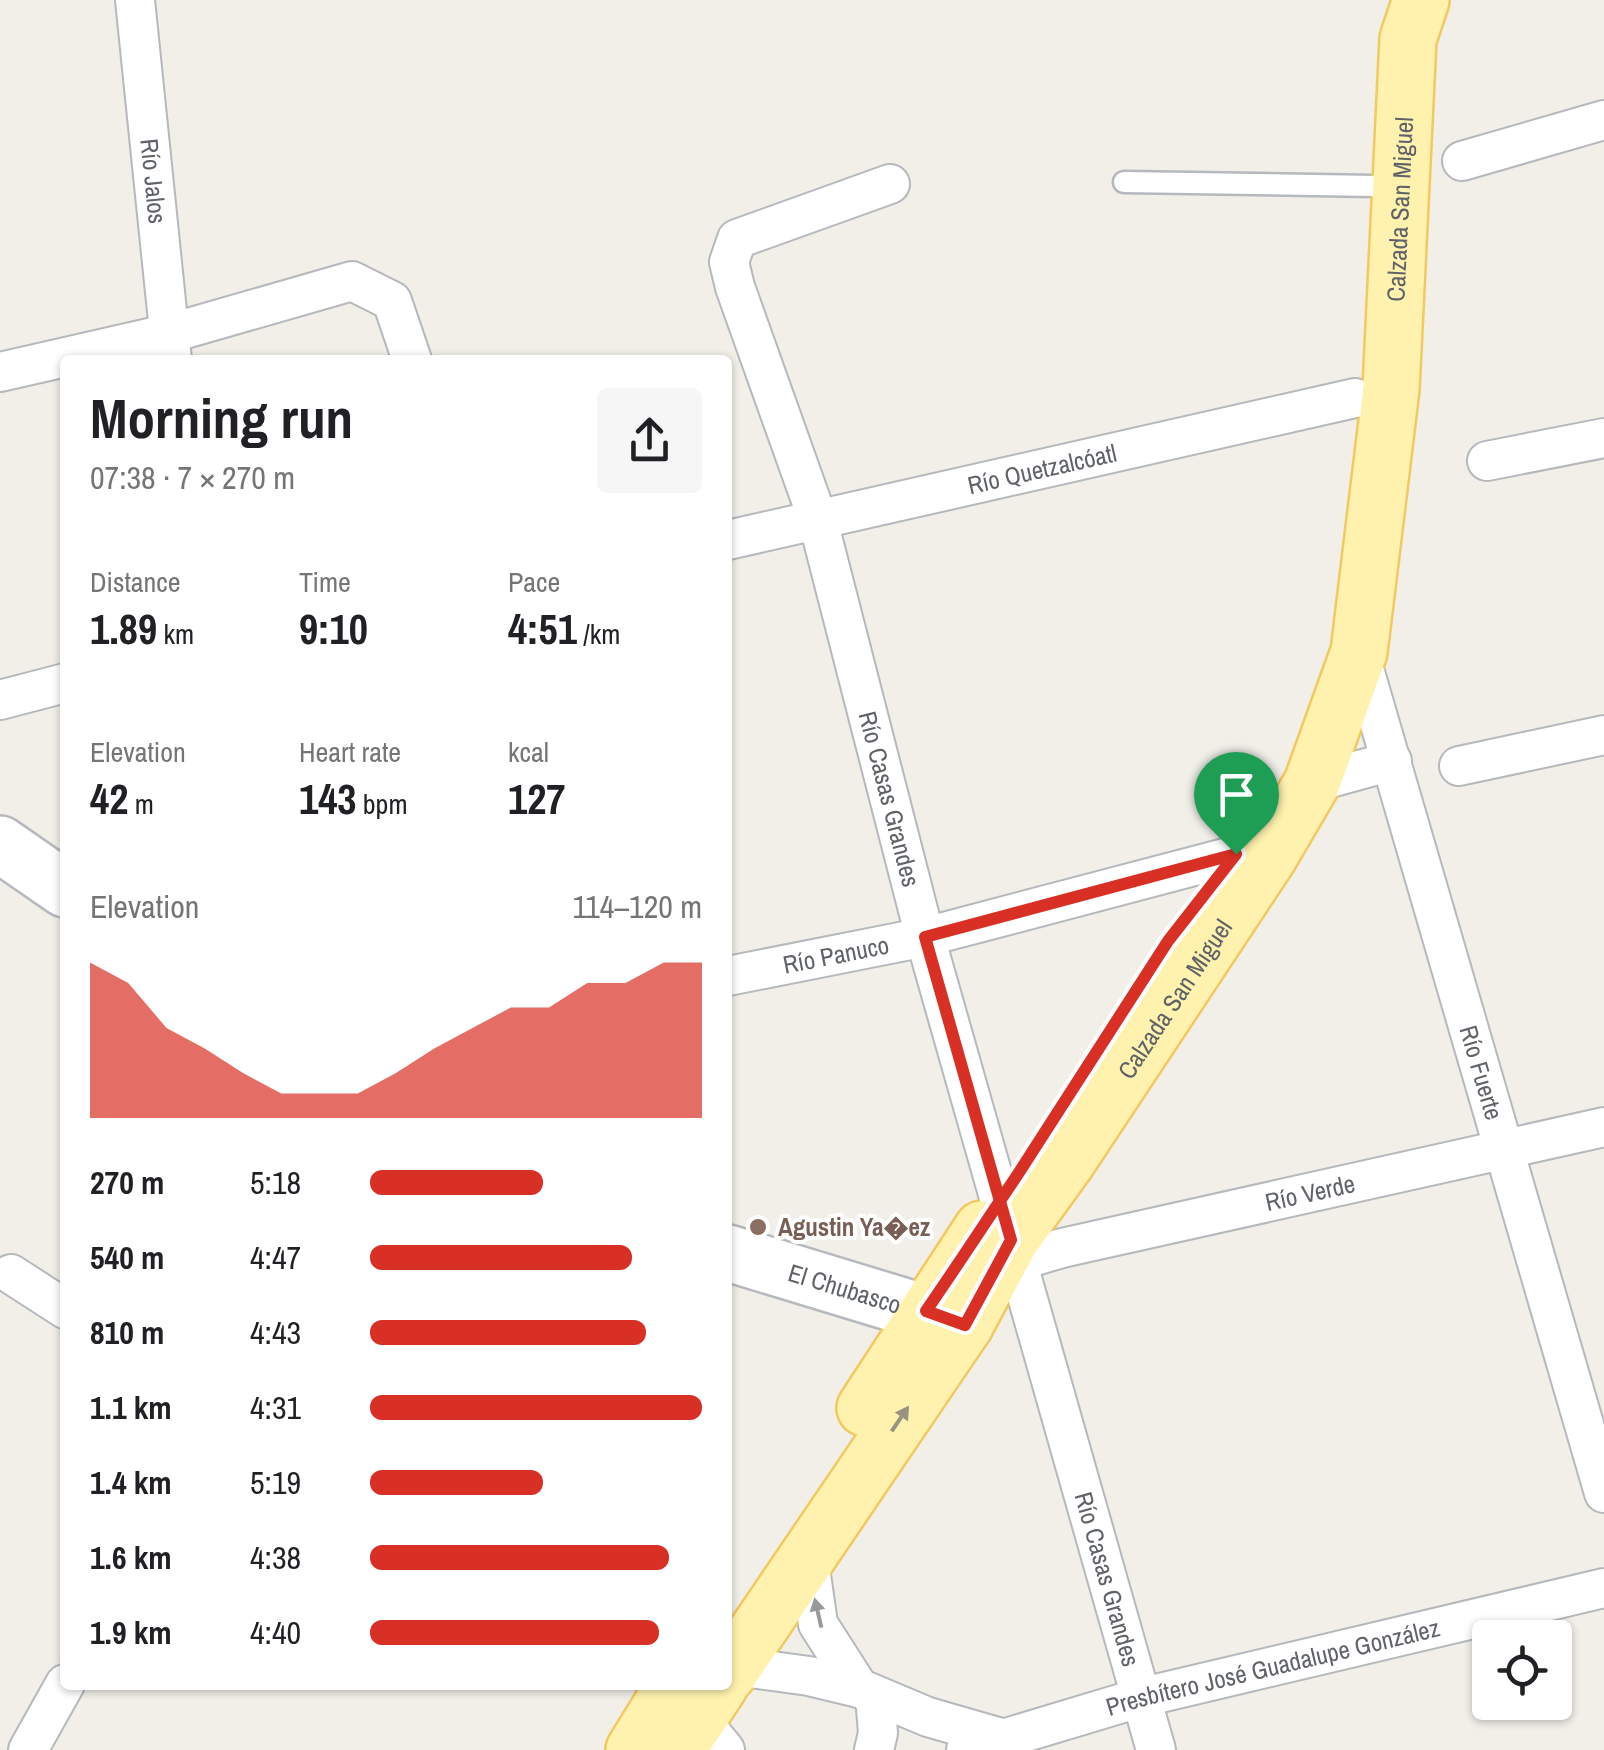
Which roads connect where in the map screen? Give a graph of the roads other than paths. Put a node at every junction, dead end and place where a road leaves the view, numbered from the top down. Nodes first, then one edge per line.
1 (1392, 0) edge
2 (1421, 0) edge
3 (134, 2) edge
4 (1604, 120) edge
5 (1462, 162) dead end
6 (1124, 182) dead end
7 (890, 184) dead end
8 (1374, 186) junction
9 (171, 346) edge
10 (112, 355) edge
11 (410, 355) edge
12 (60, 363) edge
13 (0, 372) edge
14 (1356, 398) junction
15 (1604, 438) edge
16 (1487, 461) dead end
17 (817, 517) junction
18 (732, 539) edge
19 (1359, 652) junction
20 (60, 684) edge
21 (0, 700) edge
22 (1604, 736) edge
23 (1392, 761) junction
24 (1459, 766) dead end
25 (1312, 783) junction
26 (0, 844) edge
27 (1236, 854) junction
28 (60, 886) edge
29 (925, 937) junction
30 (732, 975) edge
31 (1604, 1128) edge
32 (1506, 1150) junction
33 (1010, 1234) junction
34 (732, 1254) edge
35 (11, 1274) dead end
36 (60, 1306) edge
37 (945, 1318) junction
38 (1604, 1494) edge
39 (808, 1554) junction
40 (1604, 1588) edge
41 (732, 1636) edge
42 (732, 1653) edge
43 (732, 1686) edge
44 (62, 1690) edge
45 (703, 1690) edge
46 (867, 1692) junction
47 (1139, 1698) junction
48 (983, 1744) edge
49 (28, 1750) edge
50 (634, 1750) edge
51 (874, 1750) edge
52 (1156, 1750) edge

1 - 8 main road, Calzada San Miguel
2 - 19 main road, Calzada San Miguel
3 - 9 street, Río Jalos
4 - 5 street
6 - 8 lane
7 - 17 street, Río Casas Grandes
8 - 14 main road, Calzada San Miguel
9 - 10 street
9 - 11 street
12 - 13 street
14 - 17 street, Río Quetzalcóatl
14 - 27 main road, Calzada San Miguel
15 - 16 street
17 - 18 street, Río Quetzalcóatl
17 - 29 street, Río Casas Grandes
19 - 23 street, Río Fuerte
19 - 25 main road, Calzada San Miguel
20 - 21 street
22 - 24 street
23 - 25 street
23 - 32 street, Río Fuerte
25 - 33 main road, Calzada San Miguel
26 - 28 street
27 - 29 street, Río Panuco
27 - 33 main road, Calzada San Miguel
29 - 30 street, Río Panuco
29 - 33 street, Río Casas Grandes
31 - 32 street, Río Verde
32 - 33 street, Río Verde
32 - 38 street, Río Fuerte
33 - 37 main road, Calzada San Miguel
33 - 47 street, Río Casas Grandes
34 - 37 street, El Chubasco
35 - 36 street
39 -> 37 main road, Calzada San Miguel
37 - 41 main road, Calzada San Miguel
39 - 42 main road, Calzada San Miguel
46 -> 39 street
40 - 47 street, Presbítero José Guadalupe González
43 - 46 street, Presbítero José Guadalupe González
44 - 49 street
45 - 50 main road, Calzada San Miguel
46 - 48 street, Presbítero José Guadalupe González
46 - 51 street
47 - 48 street, Presbítero José Guadalupe González
47 - 52 street, Río Casas Grandes

